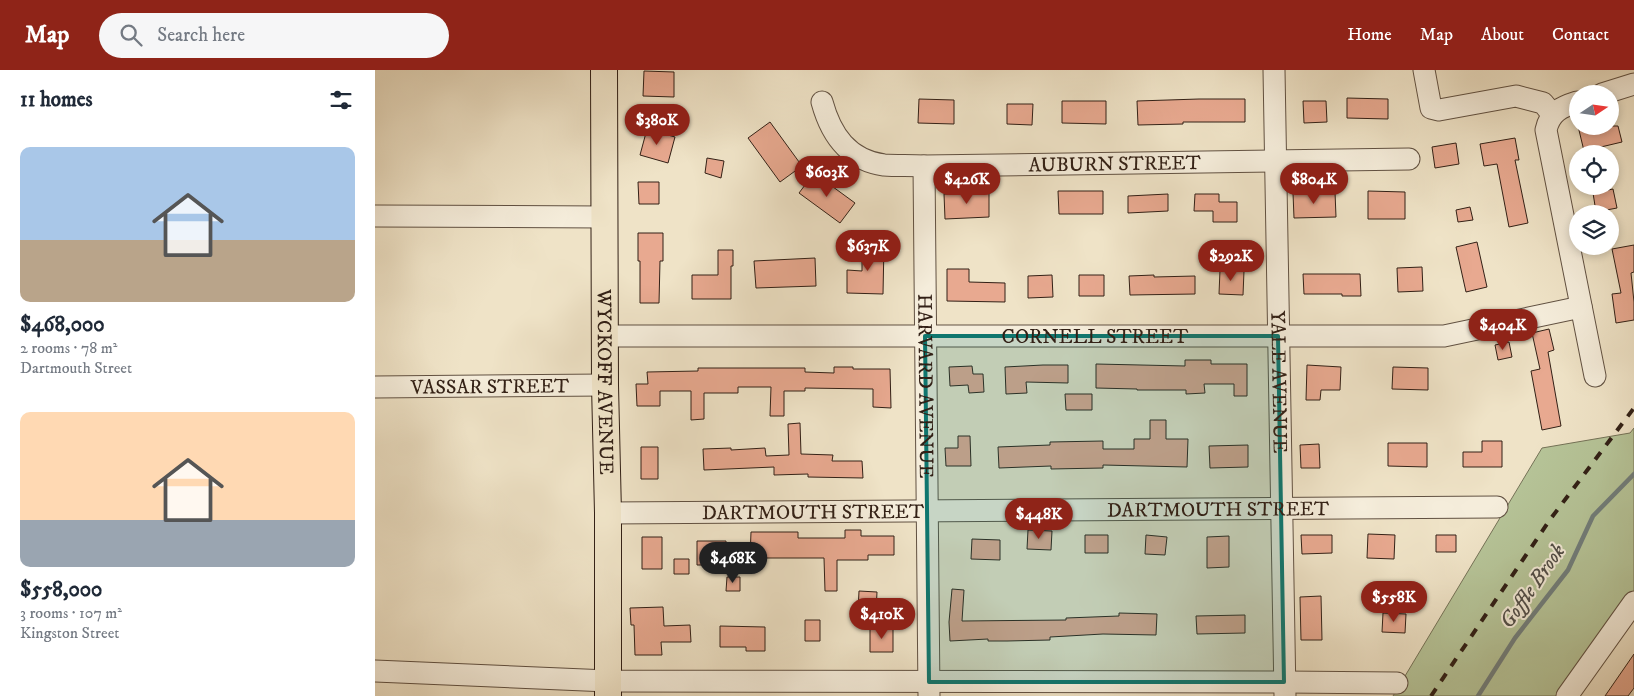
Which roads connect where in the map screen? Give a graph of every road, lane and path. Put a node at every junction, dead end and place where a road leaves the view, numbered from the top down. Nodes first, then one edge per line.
1 (604, 70) edge
2 (1274, 70) edge
3 (1424, 70) edge
4 (1634, 84) edge
5 (1619, 89) edge
6 (822, 102) dead end
7 (1569, 105) edge
8 (1552, 114) junction
9 (1409, 159) dead end
10 (1275, 161) junction
11 (923, 166) junction
12 (375, 216) edge
13 (605, 218) junction
14 (1581, 307) junction
15 (605, 336) junction
16 (925, 336) junction
17 (1278, 336) junction
18 (1595, 376) dead end
19 (605, 385) junction
20 (375, 387) edge
21 (1497, 507) dead end
22 (1281, 508) junction
23 (927, 510) junction
24 (608, 513) junction
25 (1634, 602) edge
26 (1628, 624) edge
27 (375, 671) edge
28 (1397, 683) dead end
29 (608, 688) edge
30 (929, 689) edge
31 (1285, 689) edge
32 (1567, 696) edge

1 - 13 main road, WYCKOFF AVENUE
2 - 10 street, YALE AVENUE
3 - 8 street
4 - 5 street
6 - 11 street, AUBURN STREET
7 - 8 street
8 - 14 street
9 - 10 street, AUBURN STREET
10 - 11 street, AUBURN STREET
10 - 17 street, YALE AVENUE
11 - 16 street, HARVARD AVENUE
12 - 13 street
13 - 15 main road, WYCKOFF AVENUE
14 - 17 street, CORNELL STREET
14 - 18 street
15 - 16 street, CORNELL STREET
15 - 19 main road, WYCKOFF AVENUE
16 - 17 street, CORNELL STREET
16 - 23 street, HARVARD AVENUE
17 - 22 street, YALE AVENUE
19 - 20 street, VASSAR STREET
19 - 24 main road, WYCKOFF AVENUE
21 - 22 street, DARTMOUTH STREET
22 - 23 street, DARTMOUTH STREET
22 - 31 street, YALE AVENUE
23 - 24 street, DARTMOUTH STREET
23 - 30 street, HARVARD AVENUE
24 - 29 main road, WYCKOFF AVENUE
25 - 26 street
26 - 32 street
27 - 29 street
28 - 31 street
29 - 30 street
30 - 31 street

